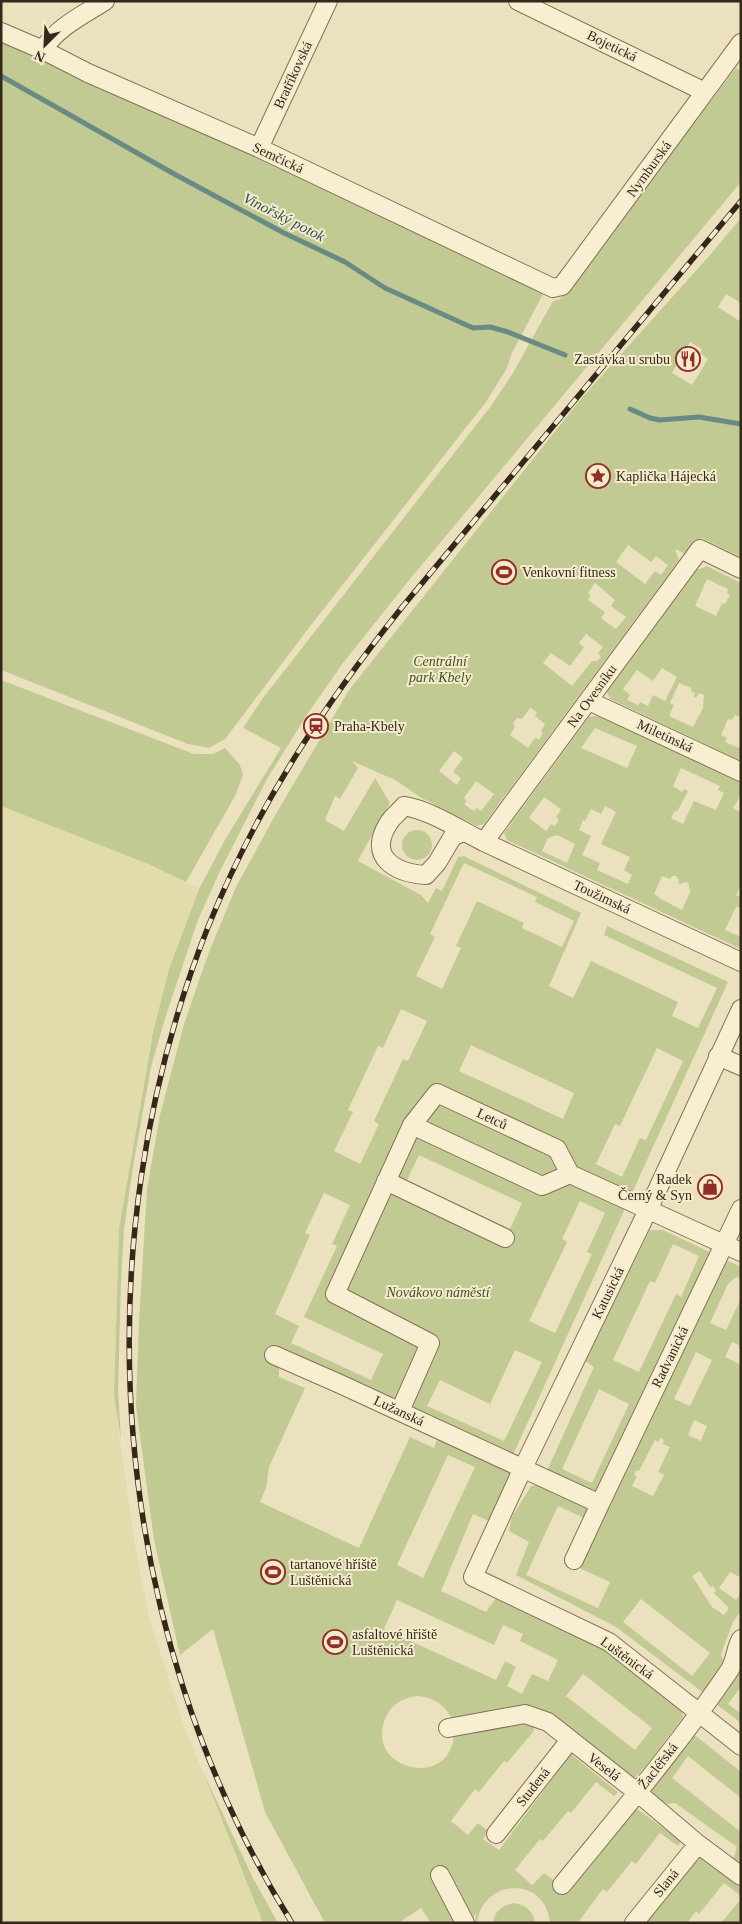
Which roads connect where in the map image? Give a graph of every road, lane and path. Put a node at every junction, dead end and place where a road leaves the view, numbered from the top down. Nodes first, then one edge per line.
1 (105, 1) edge
2 (328, 1) edge
3 (518, 1) edge
4 (1, 32) edge
5 (741, 44) edge
6 (43, 50) junction
7 (705, 92) junction
8 (258, 148) junction
9 (553, 288) joint
10 (741, 569) edge
11 (589, 701) junction
12 (741, 772) edge
13 (464, 832) junction
14 (484, 842) junction
15 (741, 962) edge
16 (741, 1009) edge
17 (718, 1056) junction
18 (741, 1066) edge
19 (412, 1125) junction
20 (570, 1174) junction
21 (386, 1181) junction
22 (741, 1209) edge
23 (648, 1210) junction
24 (505, 1238) dead end
25 (724, 1244) junction
26 (741, 1252) edge
27 (274, 1355) dead end
28 (400, 1411) junction
29 (523, 1468) junction
30 (600, 1504) junction
31 (574, 1560) dead end
32 (474, 1577) joint
33 (741, 1639) edge
34 (700, 1713) junction
35 (448, 1728) dead end
36 (570, 1740) junction
37 (741, 1746) edge
38 (638, 1793) junction
39 (496, 1834) dead end
40 (698, 1844) junction
41 (440, 1875) dead end
42 (741, 1876) edge
43 (562, 1885) dead end
44 (465, 1923) edge
45 (634, 1923) edge

1 - 6 street
2 - 8 street, Bratříkovská
3 - 7 street, Bojetická
4 - 6 street, Semčická
5 - 7 street, Nymburská
6 - 8 street, Semčická
7 - 9 street, Nymburská
8 - 9 street, Semčická
10 - 11 street, Na Ovesníku
11 - 12 street, Miletínská
11 - 14 street, Na Ovesníku
13 - 13 street, Toužimská
13 - 14 street, Toužimská
14 - 15 street, Toužimská
16 - 17 street, Katusická
17 - 18 street
17 - 23 street, Katusická
19 - 20 street
19 - 20 street, Letců
19 - 21 street, Letců
20 - 23 street
21 - 24 street
21 - 28 street
22 - 25 street, Radvanická
23 - 25 street
23 - 29 street, Katusická
25 - 26 street
25 - 30 street, Radvanická
27 - 28 street, Lužanská
28 - 29 street, Lužanská
29 - 30 street
29 - 32 street, Katusická
30 - 31 street, Radvanická
32 - 34 street, Luštěnická
33 - 34 street, Žacléřská
34 - 37 street, Luštěnická
34 - 38 street, Žacléřská
35 - 36 street, Veselá
36 - 38 street, Veselá
36 - 39 street, Studená
38 - 40 street, Veselá
38 - 43 street, Žacléřská
40 - 42 street, Veselá
40 - 45 street, Slaná
41 - 44 street

